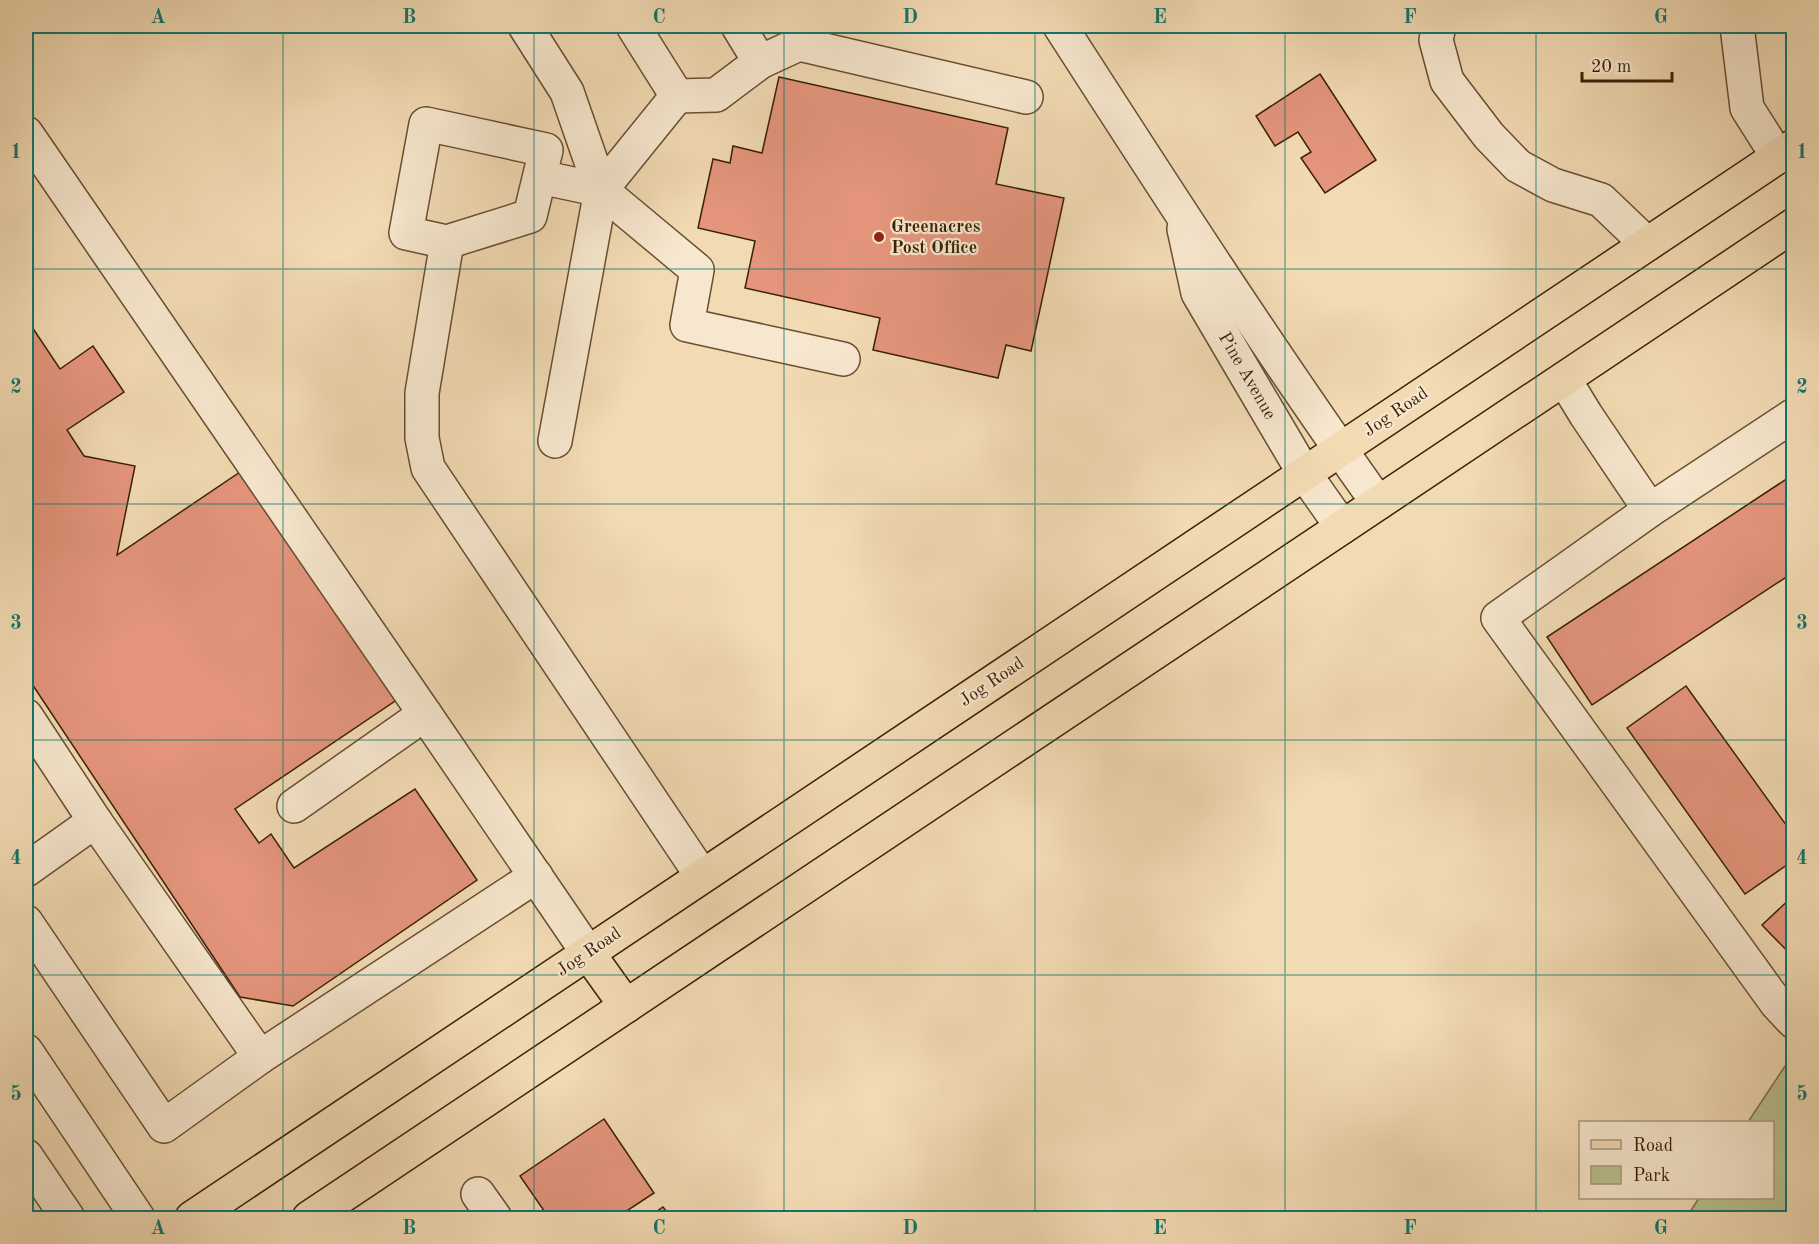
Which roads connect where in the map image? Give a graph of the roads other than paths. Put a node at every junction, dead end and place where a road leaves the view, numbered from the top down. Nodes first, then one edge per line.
1 (525, 26) edge
2 (633, 26) edge
3 (738, 26) edge
4 (1060, 26) edge
5 (1439, 26) edge
6 (1737, 26) edge
7 (760, 62) junction
8 (677, 96) junction
9 (1026, 97) dead end
10 (26, 133) edge
11 (1786, 152) edge
12 (540, 177) junction
13 (601, 190) junction
14 (1180, 213) junction
15 (1794, 225) edge
16 (447, 242) junction
17 (1647, 244) junction
18 (843, 359) dead end
19 (1564, 379) junction
20 (1794, 415) edge
21 (555, 441) dead end
22 (1340, 449) junction
23 (1304, 473) junction
24 (1378, 503) junction
25 (1650, 510) junction
26 (1342, 527) junction
27 (425, 714) junction
28 (26, 716) edge
29 (294, 806) dead end
30 (96, 821) junction
31 (26, 870) edge
32 (536, 876) junction
33 (702, 876) junction
34 (26, 922) edge
35 (588, 953) junction
36 (626, 1006) junction
37 (1794, 1022) edge
38 (26, 1051) edge
39 (260, 1057) junction
40 (26, 1156) edge
41 (68, 1218) edge
42 (138, 1218) edge
43 (192, 1218) edge
44 (309, 1218) edge

1 - 13 street
2 - 8 street
3 - 7 street
4 - 14 street, Pine Avenue
5 - 17 street
6 - 11 street
7 - 8 street
7 - 9 street
8 - 13 street
10 - 27 street
11 - 17 main road, Jog Road
12 - 13 street
12 - 16 street
12 - 16 street
13 - 18 street
13 - 21 street
14 - 22 street, Pine Avenue
14 - 23 street, Pine Avenue
15 - 19 main road
16 - 33 street
17 - 22 main road, Jog Road
19 - 24 main road
19 - 25 street
20 - 25 street
22 - 23 main road, Jog Road
22 - 24 street, Pine Avenue
23 - 26 street, Pine Avenue
23 - 33 main road, Jog Road
24 - 26 main road
25 - 37 street
26 - 36 main road
27 - 29 street
27 - 32 street
28 - 30 street
30 - 31 street
30 - 39 street
32 - 35 street
32 - 39 street
33 - 35 main road, Jog Road
34 - 39 street
35 - 36 main road
35 - 43 main road, Jog Road
36 - 44 main road
38 - 42 street
40 - 41 street

